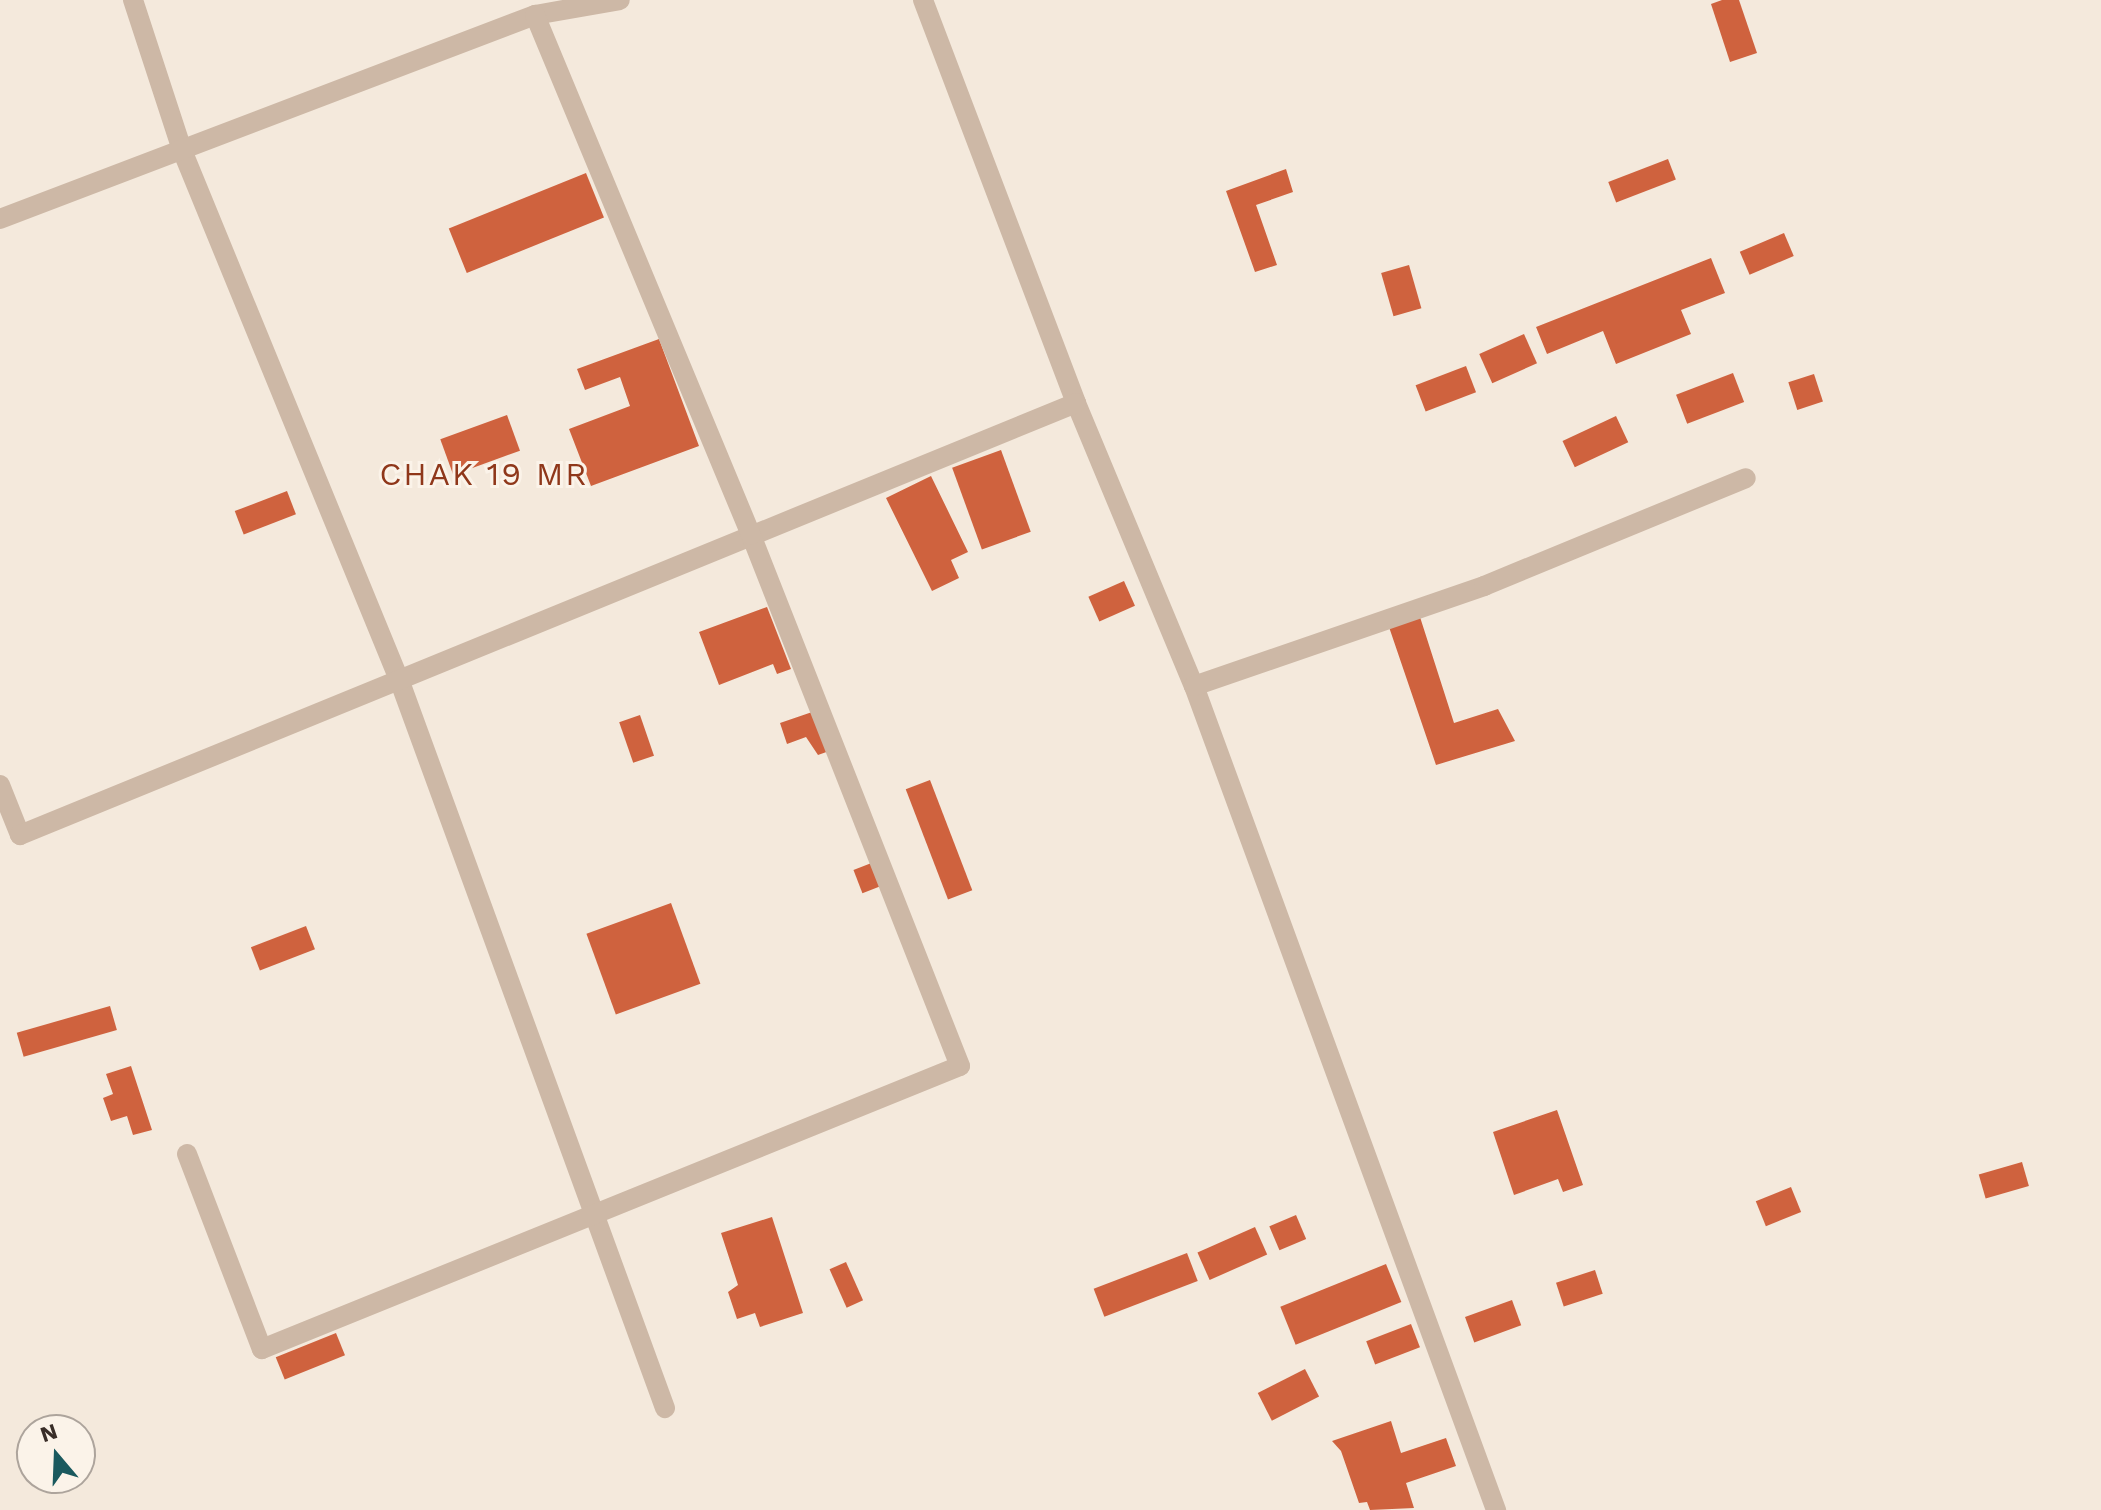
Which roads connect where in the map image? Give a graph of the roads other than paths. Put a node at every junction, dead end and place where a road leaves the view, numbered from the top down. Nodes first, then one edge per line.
1 (133, 0) edge
2 (620, 0) edge
3 (923, 0) edge
4 (535, 15) junction
5 (182, 150) junction
6 (0, 219) edge
7 (1076, 403) junction
8 (1746, 478) dead end
9 (751, 535) junction
10 (400, 682) junction
11 (1194, 686) junction
12 (0, 785) edge
13 (187, 1154) dead end
14 (592, 1213) junction
15 (665, 1408) dead end
16 (1496, 1510) edge

1 - 5 street
2 - 4 street
3 - 7 street
4 - 5 street
4 - 9 street
5 - 6 street
5 - 10 street
7 - 9 street
7 - 11 street
8 - 11 street
9 - 10 street
9 - 14 street
10 - 12 street
10 - 14 street
11 - 16 street
13 - 14 street
14 - 15 street

